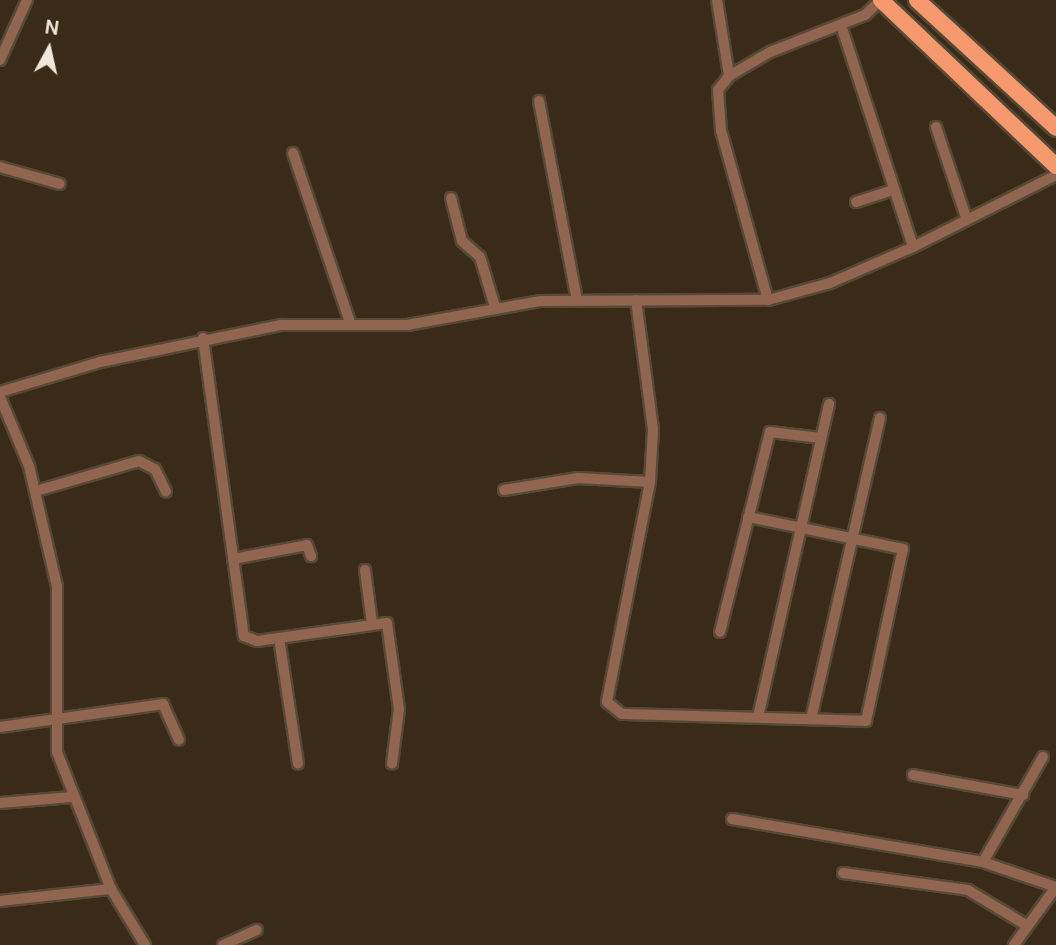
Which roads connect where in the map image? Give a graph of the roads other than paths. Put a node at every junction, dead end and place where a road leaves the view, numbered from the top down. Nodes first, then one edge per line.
1 (27, 0) edge
2 (717, 0) edge
3 (881, 0) edge
4 (917, 0) edge
5 (841, 25) junction
6 (1, 54) edge
7 (729, 76) junction
8 (539, 101) dead end
9 (936, 127) dead end
10 (1056, 128) edge
11 (293, 153) dead end
12 (1056, 166) edge
13 (0, 167) edge
14 (1056, 175) edge
15 (60, 184) dead end
16 (892, 190) junction
17 (451, 198) dead end
18 (856, 202) dead end
19 (967, 220) junction
20 (914, 247) junction
21 (577, 300) junction
22 (636, 300) junction
23 (768, 300) junction
24 (495, 307) junction
25 (350, 321) junction
26 (204, 338) junction
27 (0, 392) edge
28 (1, 403) edge
29 (829, 404) dead end
30 (880, 418) dead end
31 (821, 438) junction
32 (650, 481) junction
33 (504, 490) dead end
34 (36, 491) junction
35 (166, 492) dead end
36 (748, 517) junction
37 (800, 531) junction
38 (852, 540) junction
39 (311, 556) dead end
40 (233, 559) junction
41 (365, 570) dead end
42 (372, 623) junction
43 (720, 632) dead end
44 (279, 638) junction
45 (53, 718) junction
46 (758, 718) junction
47 (811, 719) junction
48 (0, 727) edge
49 (179, 740) dead end
50 (1044, 757) dead end
51 (298, 764) dead end
52 (393, 764) dead end
53 (913, 775) dead end
54 (1023, 795) junction
55 (72, 797) junction
56 (0, 803) edge
57 (732, 819) dead end
58 (983, 862) junction
59 (843, 873) dead end
60 (1056, 887) edge
61 (111, 888) junction
62 (0, 901) edge
63 (1026, 925) junction
64 (257, 930) dead end
65 (145, 945) edge
66 (223, 945) edge
67 (1014, 945) edge

1 - 6 street
2 - 7 street
3 - 5 street
3 - 12 main road
4 - 10 main road
5 - 7 street
5 - 16 street
7 - 23 street
8 - 21 street
9 - 19 street
11 - 25 street
13 - 15 street
14 - 19 street
16 - 18 street
16 - 20 street
17 - 24 street
19 - 20 street
20 - 23 street
21 - 22 street
21 - 24 street
22 - 23 street
22 - 32 street
24 - 25 street
25 - 26 street
26 - 27 street
26 - 40 street
28 - 34 street
29 - 31 street
30 - 38 street
31 - 36 street
31 - 37 street
32 - 33 street
32 - 46 street
34 - 35 street
34 - 45 street
36 - 37 street
36 - 43 street
37 - 38 street
37 - 46 street
38 - 47 street
38 - 47 street
39 - 40 street
40 - 44 street
41 - 42 street
42 - 44 street
42 - 52 street
44 - 51 street
45 - 48 street
45 - 49 street
45 - 55 street
46 - 47 street
50 - 54 street
53 - 54 street
54 - 58 street
55 - 56 street
55 - 61 street
57 - 58 street
58 - 60 street
59 - 63 street
60 - 63 street
61 - 62 street
61 - 65 street
63 - 67 street
64 - 66 street

